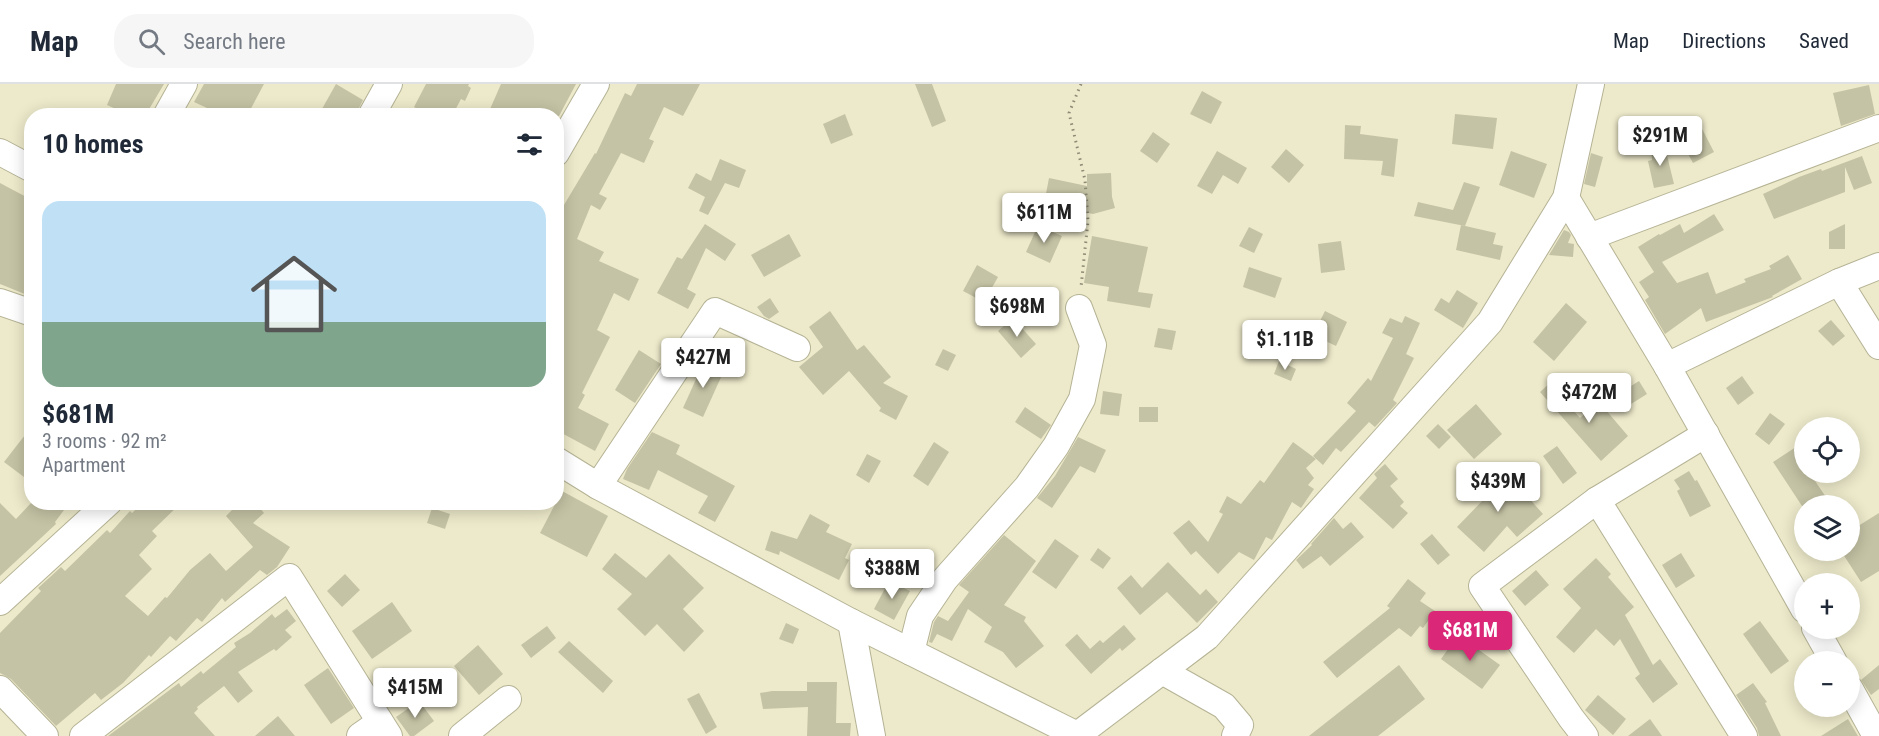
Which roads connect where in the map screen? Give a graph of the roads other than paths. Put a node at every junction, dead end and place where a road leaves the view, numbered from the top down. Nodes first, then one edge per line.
1 (184, 84) edge
2 (388, 84) edge
3 (596, 84) edge
4 (1591, 84) edge
5 (170, 108) edge
6 (375, 108) edge
7 (1879, 128) edge
8 (564, 139) edge
9 (0, 152) edge
10 (24, 165) edge
11 (1566, 198) junction
12 (1589, 237) junction
13 (1879, 266) edge
14 (1839, 282) junction
15 (0, 302) edge
16 (1079, 308) road end
17 (24, 310) edge
18 (1879, 346) edge
19 (797, 348) dead end
20 (1667, 366) junction
21 (1706, 434) junction
22 (564, 465) edge
23 (598, 486) junction
24 (1597, 500) junction
25 (100, 510) edge
26 (1794, 591) edge
27 (0, 602) edge
28 (850, 622) junction
29 (911, 652) junction
30 (1162, 671) junction
31 (0, 689) edge
32 (508, 699) dead end
33 (1860, 707) edge
34 (376, 731) edge
35 (45, 736) edge
36 (83, 736) edge
37 (462, 736) edge
38 (872, 736) edge
39 (1076, 736) edge
40 (1235, 736) edge
41 (1585, 736) edge
42 (1744, 736) edge
43 (1876, 736) edge

1 - 5 street
2 - 6 street
3 - 8 street
4 - 11 street
7 - 12 street
9 - 10 street
11 - 12 street
11 - 30 street
12 - 20 street
13 - 14 street
14 - 18 street
14 - 20 street
15 - 17 street
16 - 29 street
19 - 23 street
20 - 21 street
21 - 24 street
21 - 26 street
22 - 23 street
23 - 28 street
24 - 41 street
24 - 42 street
25 - 27 street
28 - 29 street
28 - 38 street
29 - 39 street
30 - 39 street
30 - 40 street
31 - 35 street
32 - 37 street
33 - 43 street
34 - 36 street

